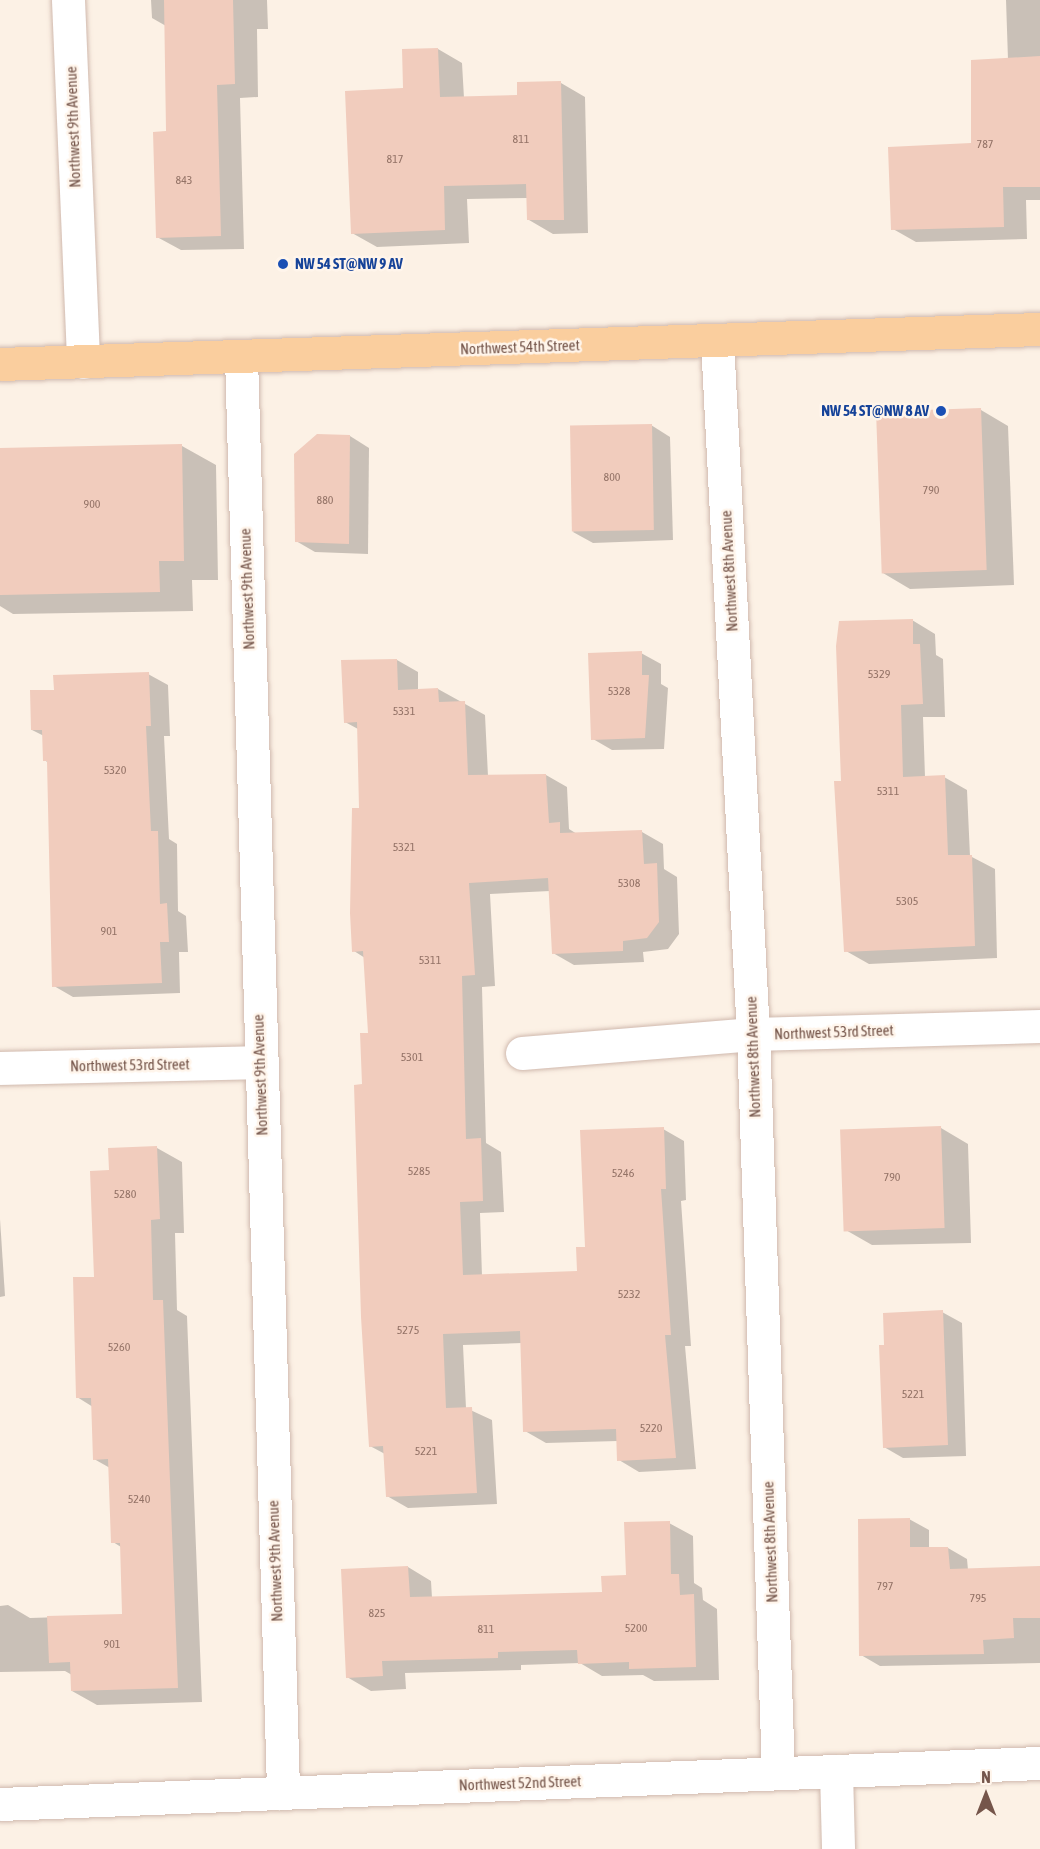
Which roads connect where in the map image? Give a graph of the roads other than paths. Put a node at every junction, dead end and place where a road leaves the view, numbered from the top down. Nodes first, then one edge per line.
1 (68, 0) edge
2 (1040, 329) edge
3 (717, 341) junction
4 (241, 357) junction
5 (83, 362) junction
6 (0, 364) edge
7 (1040, 1026) edge
8 (753, 1035) junction
9 (522, 1053) dead end
10 (260, 1062) junction
11 (0, 1068) edge
12 (1040, 1763) edge
13 (836, 1771) junction
14 (778, 1773) junction
15 (283, 1793) junction
16 (0, 1804) edge
17 (838, 1849) edge

1 - 5 street, Northwest 9th Avenue
2 - 3 main road, Northwest 54th Street
3 - 4 main road, Northwest 54th Street
3 - 8 street, Northwest 8th Avenue
4 - 5 main road, Northwest 54th Street
4 - 10 street, Northwest 9th Avenue
5 - 6 main road, Northwest 54th Street
7 - 8 street, Northwest 53rd Street
8 - 9 street, Northwest 53rd Street
8 - 14 street, Northwest 8th Avenue
10 - 11 street, Northwest 53rd Street
10 - 15 street, Northwest 9th Avenue
12 - 13 street, Northwest 52nd Street
13 - 14 street, Northwest 52nd Street
13 - 17 street
14 - 15 street, Northwest 52nd Street
15 - 16 street, Northwest 52nd Street

